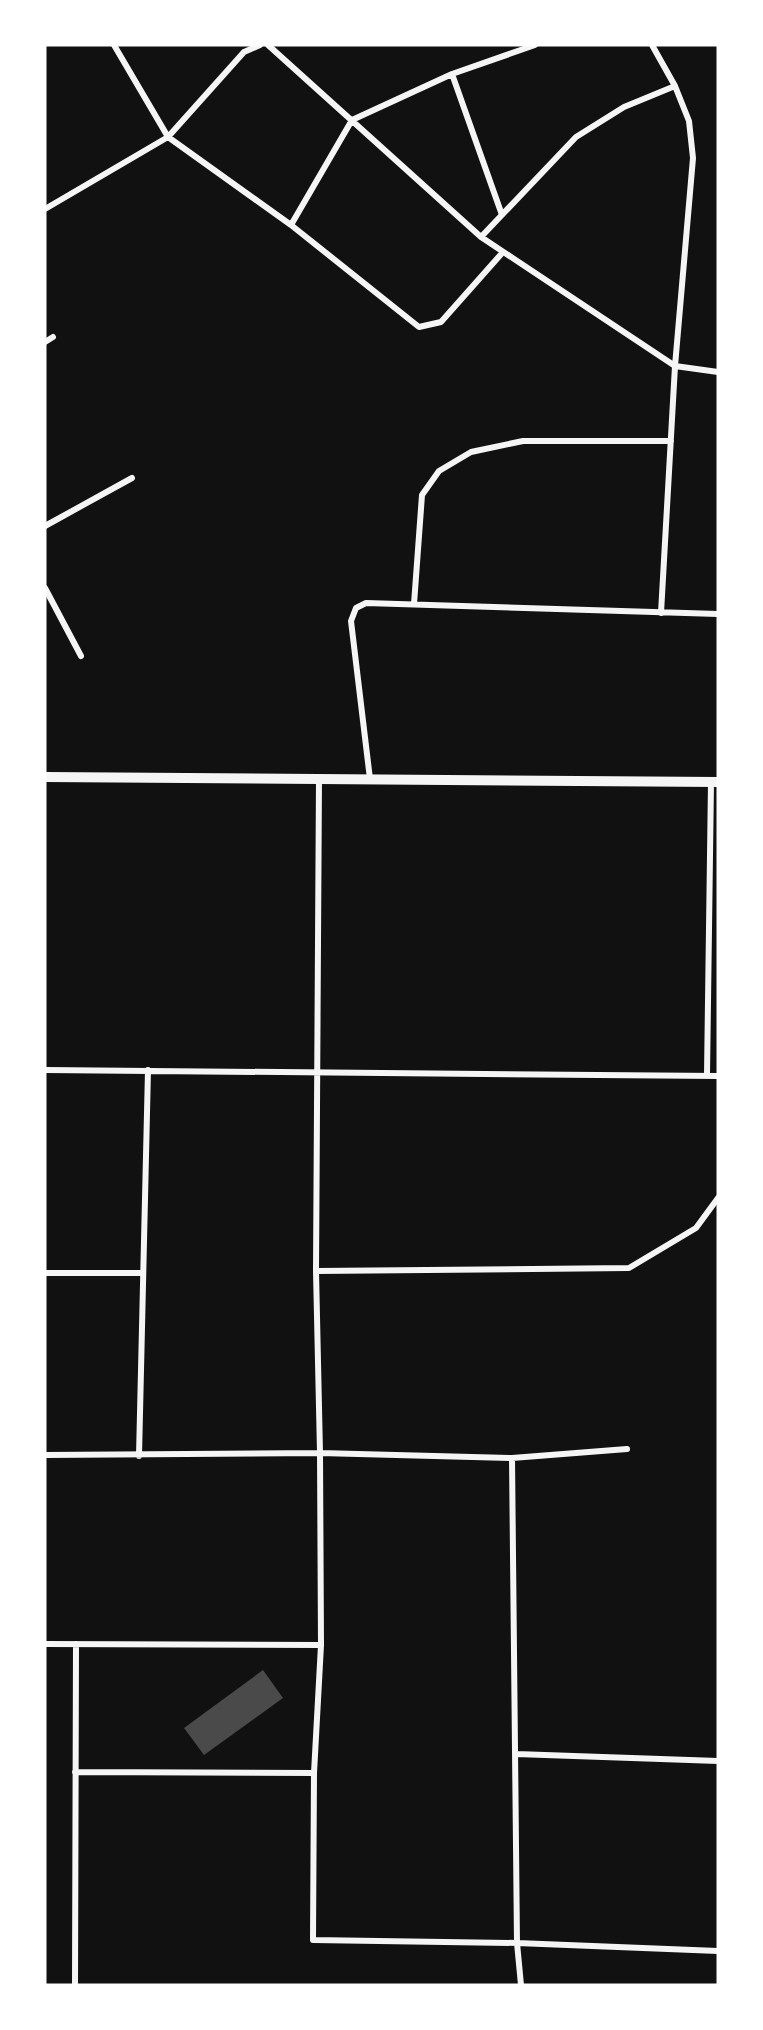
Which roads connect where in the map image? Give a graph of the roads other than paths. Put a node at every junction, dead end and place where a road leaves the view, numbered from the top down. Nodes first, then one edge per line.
1 (114, 45) edge
2 (260, 45) edge
3 (268, 45) edge
4 (535, 45) edge
5 (652, 45) edge
6 (452, 74) junction
7 (675, 86) junction
8 (352, 120) junction
9 (168, 137) junction
10 (45, 209) edge
11 (502, 215) junction
12 (291, 225) junction
13 (481, 237) junction
14 (503, 252) junction
15 (53, 337) dead end
16 (45, 342) edge
17 (675, 366) junction
18 (718, 372) edge
19 (670, 441) junction
20 (132, 478) dead end
21 (45, 526) edge
22 (45, 588) edge
23 (414, 604) junction
24 (661, 613) junction
25 (718, 614) edge
26 (81, 656) dead end
27 (45, 777) edge
28 (318, 779) junction
29 (370, 779) junction
30 (715, 782) edge
31 (45, 1070) edge
32 (148, 1070) junction
33 (318, 1071) junction
34 (706, 1075) junction
35 (718, 1076) edge
36 (718, 1198) edge
37 (316, 1271) junction
38 (45, 1273) edge
39 (143, 1273) junction
40 (627, 1449) dead end
41 (320, 1453) junction
42 (45, 1455) edge
43 (140, 1456) junction
44 (512, 1458) junction
45 (45, 1644) edge
46 (76, 1644) junction
47 (321, 1646) junction
48 (516, 1754) junction
49 (718, 1761) edge
50 (75, 1772) junction
51 (314, 1773) junction
52 (517, 1943) junction
53 (718, 1951) edge
54 (75, 1985) edge
55 (521, 1985) edge

1 - 9 street
2 - 9 street
3 - 8 street
4 - 6 street
5 - 7 street
6 - 8 street
6 - 11 street
7 - 11 street
7 - 17 street
8 - 12 street
8 - 13 street
9 - 10 street
9 - 12 street
11 - 13 street
12 - 14 street
13 - 14 street
14 - 17 street
15 - 16 street
17 - 18 street
17 - 19 street
19 - 23 street
19 - 24 street
20 - 21 street
22 - 26 street
23 - 24 street
23 - 29 street
24 - 25 street
27 - 28 street
28 - 29 street
28 - 33 street
29 - 30 street
30 - 34 street
31 - 32 street
32 - 33 street
32 - 39 street
33 - 34 street
33 - 37 street
34 - 35 street
36 - 37 street
37 - 41 street
38 - 39 street
39 - 43 street
40 - 44 street
41 - 43 street
41 - 44 street
41 - 47 street
42 - 43 street
44 - 48 street
45 - 46 street
46 - 47 street
46 - 50 street
47 - 51 street
48 - 49 street
48 - 52 street
50 - 51 street
50 - 54 street
51 - 52 street
52 - 53 street
52 - 55 street

